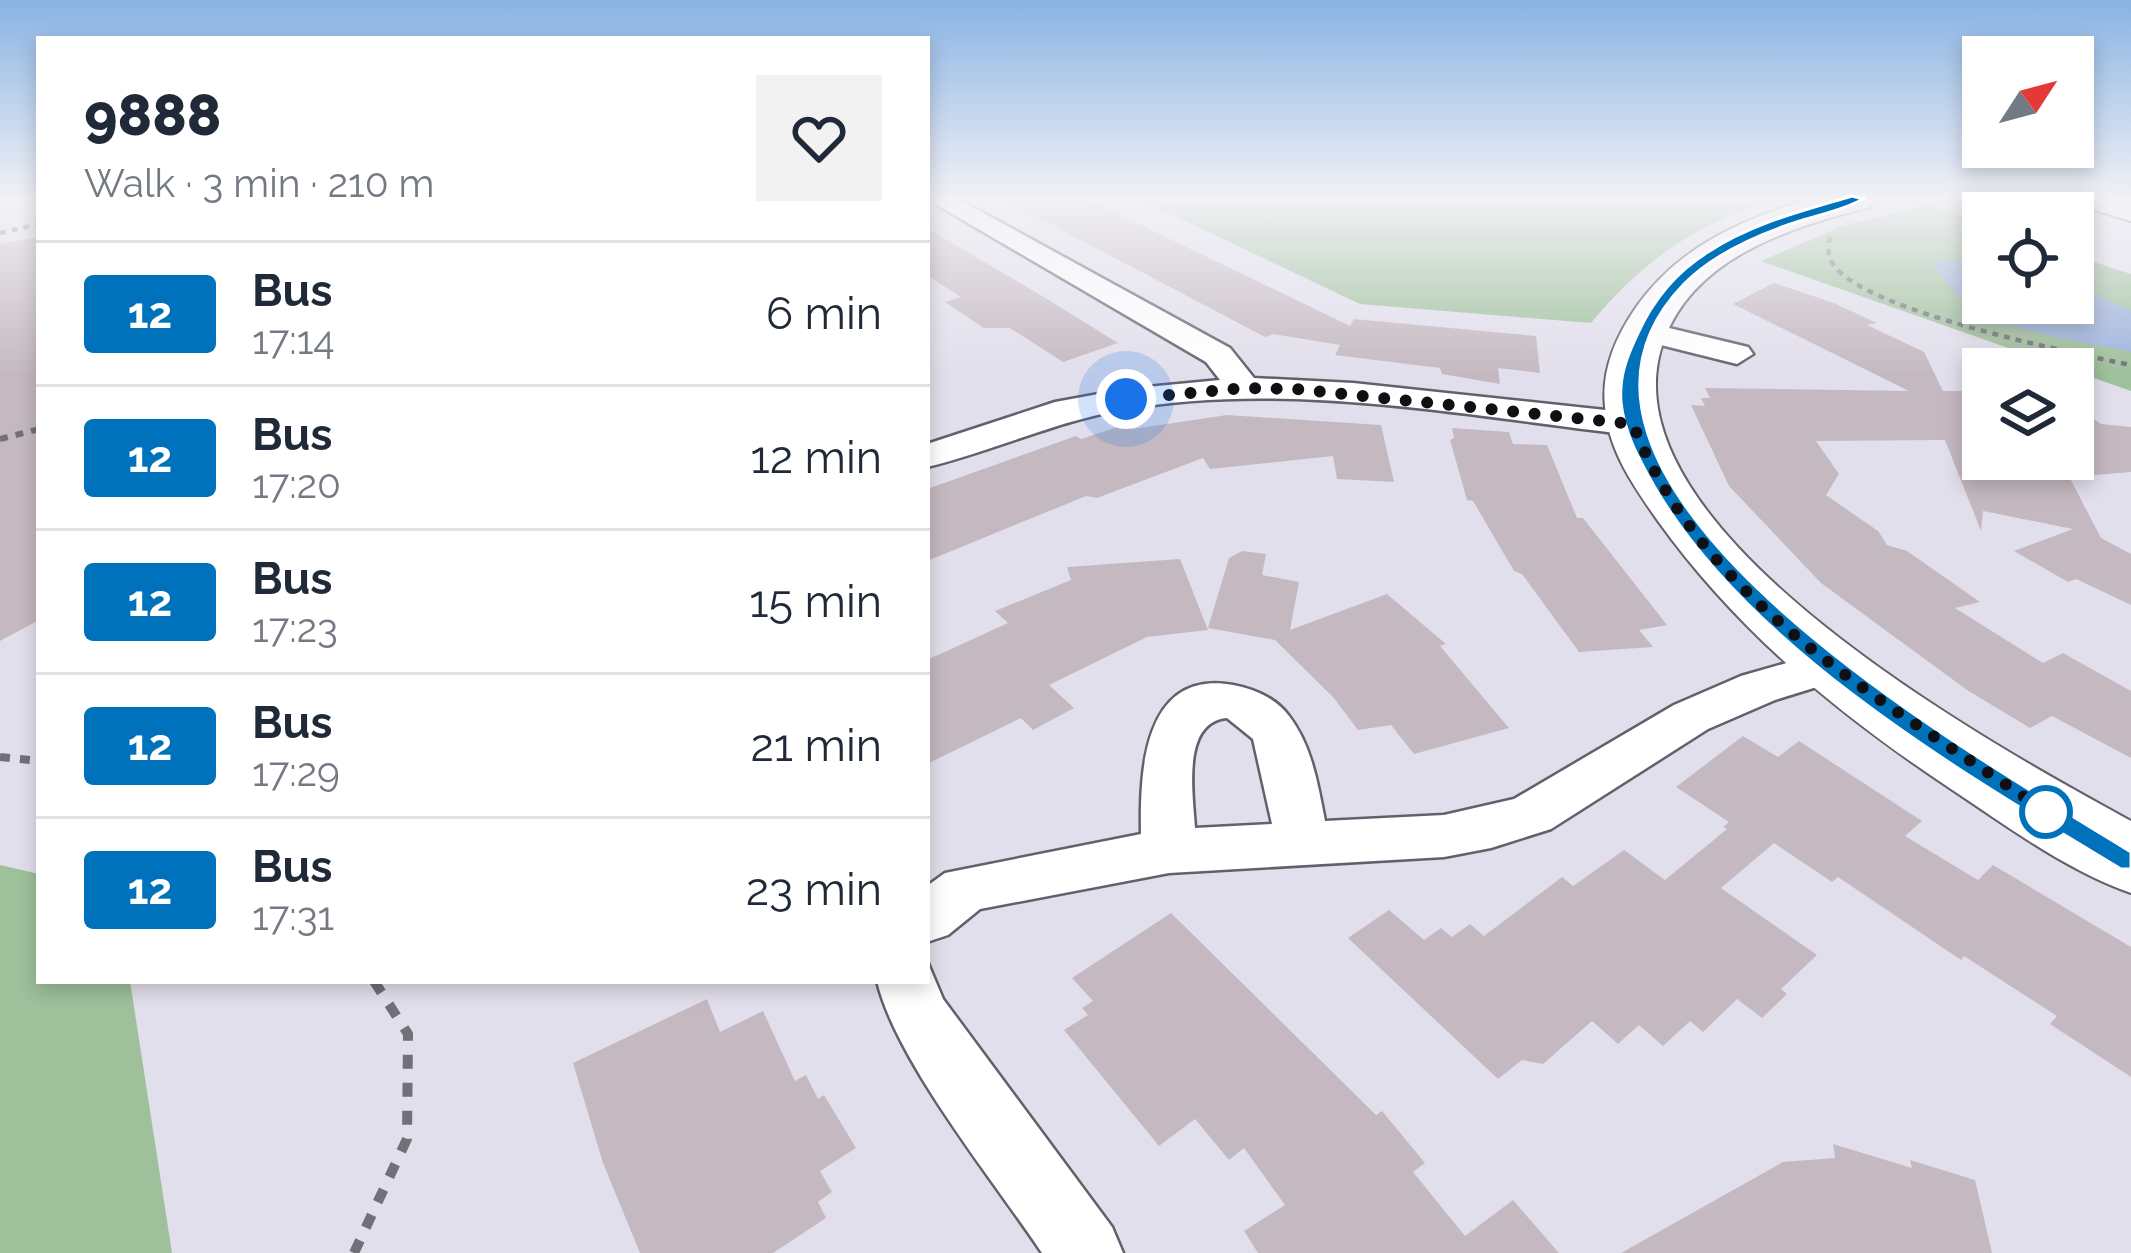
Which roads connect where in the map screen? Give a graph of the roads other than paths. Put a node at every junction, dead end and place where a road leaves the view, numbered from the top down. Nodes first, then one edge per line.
1 (1044, 257) edge
2 (1709, 257) edge
3 (1644, 332) junction
4 (1737, 353) dead end
5 (1244, 388) junction
6 (1633, 424) junction
7 (930, 455) edge
8 (1832, 666) junction
9 (1303, 844) junction
10 (1169, 851) junction
11 (2131, 860) edge
12 (930, 916) edge
13 (909, 984) edge
14 (1086, 1253) edge

1 - 5 street
2 - 3 street
3 - 4 street
3 - 6 street
5 - 6 street
5 - 7 street
6 - 8 street
8 - 9 street
8 - 11 street
9 - 10 street
9 - 10 street
10 - 12 street
13 - 14 street

